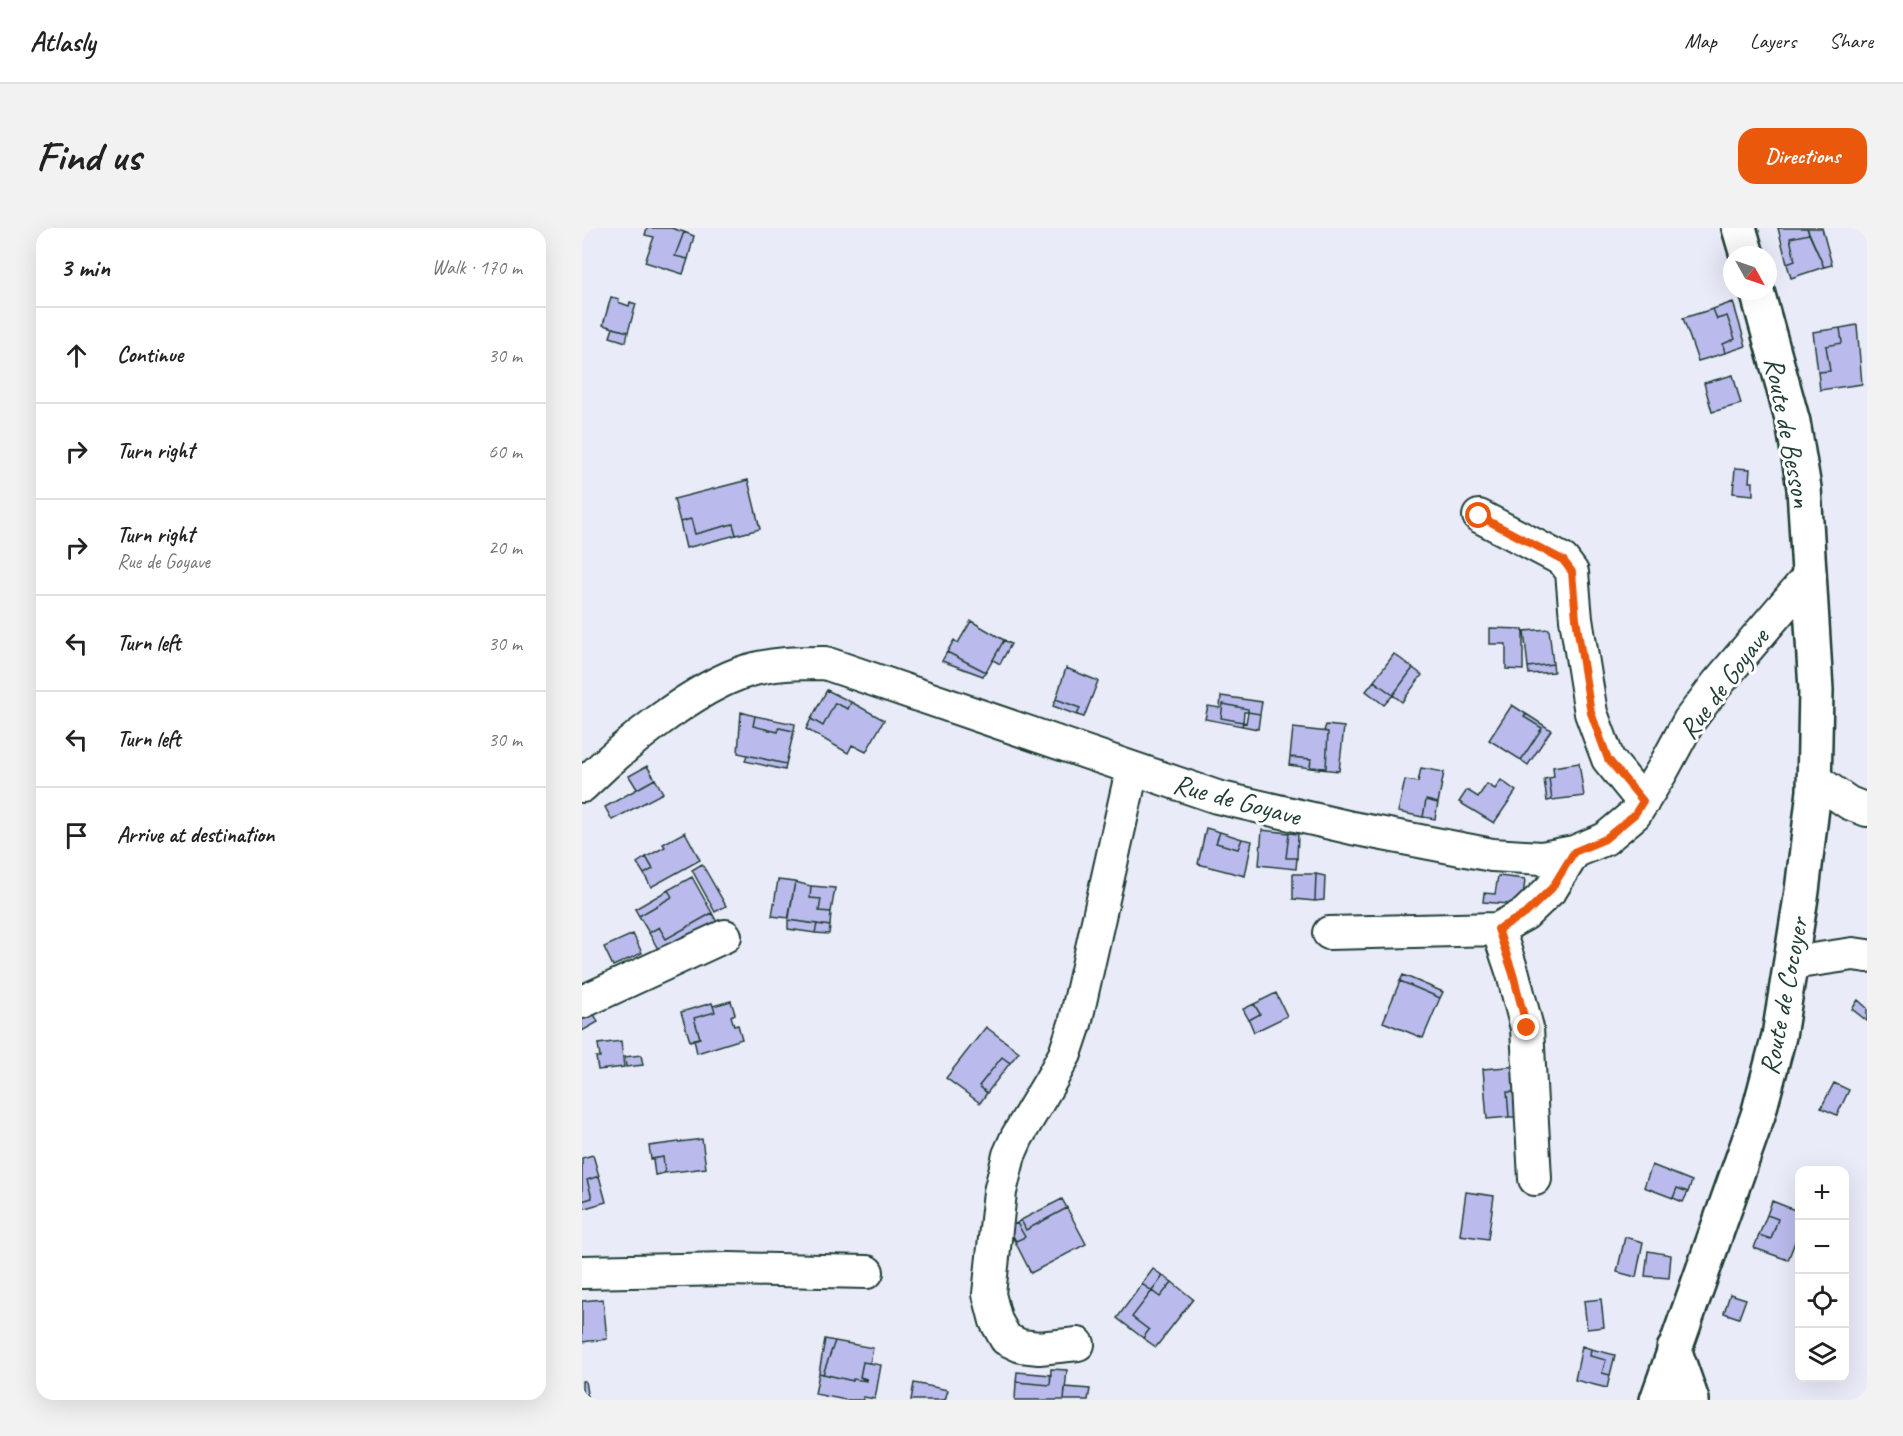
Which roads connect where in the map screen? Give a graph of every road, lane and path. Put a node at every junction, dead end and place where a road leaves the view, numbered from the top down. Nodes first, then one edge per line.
1 (1739, 228) edge
2 (1744, 246) edge
3 (1759, 300) edge
4 (1479, 516) dead end
5 (1810, 575) junction
6 (1132, 770) junction
7 (1814, 779) junction
8 (582, 786) edge
9 (1643, 801) junction
10 (1867, 810) edge
11 (1574, 852) junction
12 (1498, 929) junction
13 (1329, 933) dead end
14 (725, 936) dead end
15 (1867, 956) edge
16 (1792, 963) junction
17 (582, 1002) edge
18 (1536, 1179) dead end
19 (582, 1272) edge
20 (867, 1272) dead end
21 (1078, 1344) dead end
22 (1674, 1348) junction
23 (1658, 1400) edge
24 (1692, 1400) edge

1 - 2 main road
3 - 5 main road, Route de Besson
4 - 9 street
5 - 7 main road, Route de Cocoyer
5 - 9 street, Rue de Goyave
6 - 8 street, Rue de Goyave
6 - 11 street, Rue de Goyave
6 - 21 street
7 - 10 street
7 - 16 main road, Route de Cocoyer
9 - 11 street, Rue de Goyave
11 - 12 street
12 - 13 street
12 - 18 street
14 - 17 street
15 - 16 street
16 - 22 main road, Route de Cocoyer
19 - 20 street
22 - 23 main road, Route de Cocoyer
22 - 24 main road

